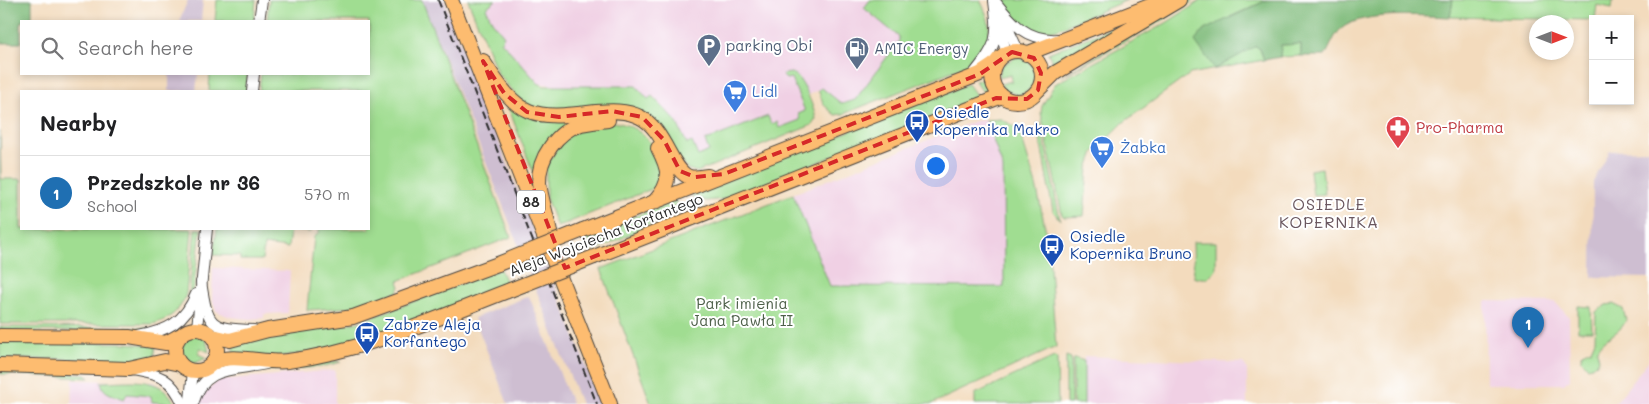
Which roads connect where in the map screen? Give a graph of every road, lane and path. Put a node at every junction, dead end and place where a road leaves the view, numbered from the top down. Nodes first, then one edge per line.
1 (262, 0) edge
2 (451, 0) edge
3 (459, 0) edge
4 (994, 0) edge
5 (1165, 0) edge
6 (1179, 0) edge
7 (259, 20) edge
8 (1072, 37) junction
9 (1017, 53) junction
10 (484, 62) junction
11 (995, 64) junction
12 (254, 75) edge
13 (970, 78) junction
14 (252, 90) edge
15 (1038, 90) junction
16 (1002, 96) junction
17 (724, 174) junction
18 (654, 202) junction
19 (206, 230) edge
20 (550, 232) junction
21 (201, 282) junction
22 (197, 328) junction
23 (268, 330) junction
24 (0, 336) edge
25 (179, 336) junction
26 (212, 336) junction
27 (129, 337) junction
28 (213, 362) junction
29 (272, 363) junction
30 (180, 364) junction
31 (0, 365) edge
32 (129, 369) junction
33 (193, 371) junction
34 (183, 404) edge
35 (191, 404) edge
36 (610, 404) edge
37 (618, 404) edge

1 - 7 street
2 - 36 main road, 88
3 - 10 main road, 88
4 - 8 street
4 - 9 street
4 - 13 street
5 - 8 main road
6 - 15 main road
8 - 9 main road
9 - 11 main road
9 - 15 main road
10 - 17 main road
10 - 20 main road, 88
11 - 13 main road, Aleja Wojciecha Korfantego
11 - 16 main road
12 - 14 street
13 - 17 main road, Aleja Wojciecha Korfantego
15 - 16 main road
16 - 29 main road, Aleja Wojciecha Korfantego, bridge
17 - 18 main road, Aleja Wojciecha Korfantego
18 - 20 main road
18 - 23 main road, Aleja Wojciecha Korfantego, bridge
19 - 21 street
20 - 37 main road, 88
21 - 22 street
21 - 23 street
21 - 27 street
22 - 25 main road
22 - 26 main road
23 - 26 main road, Aleja Wojciecha Korfantego
24 - 27 main road
25 - 27 main road
25 - 30 main road
26 - 28 main road
28 - 29 main road, Aleja Wojciecha Korfantego
28 - 33 main road
29 - 35 street
30 - 32 main road
30 - 33 main road
31 - 32 main road
32 - 34 street
33 - 35 street

